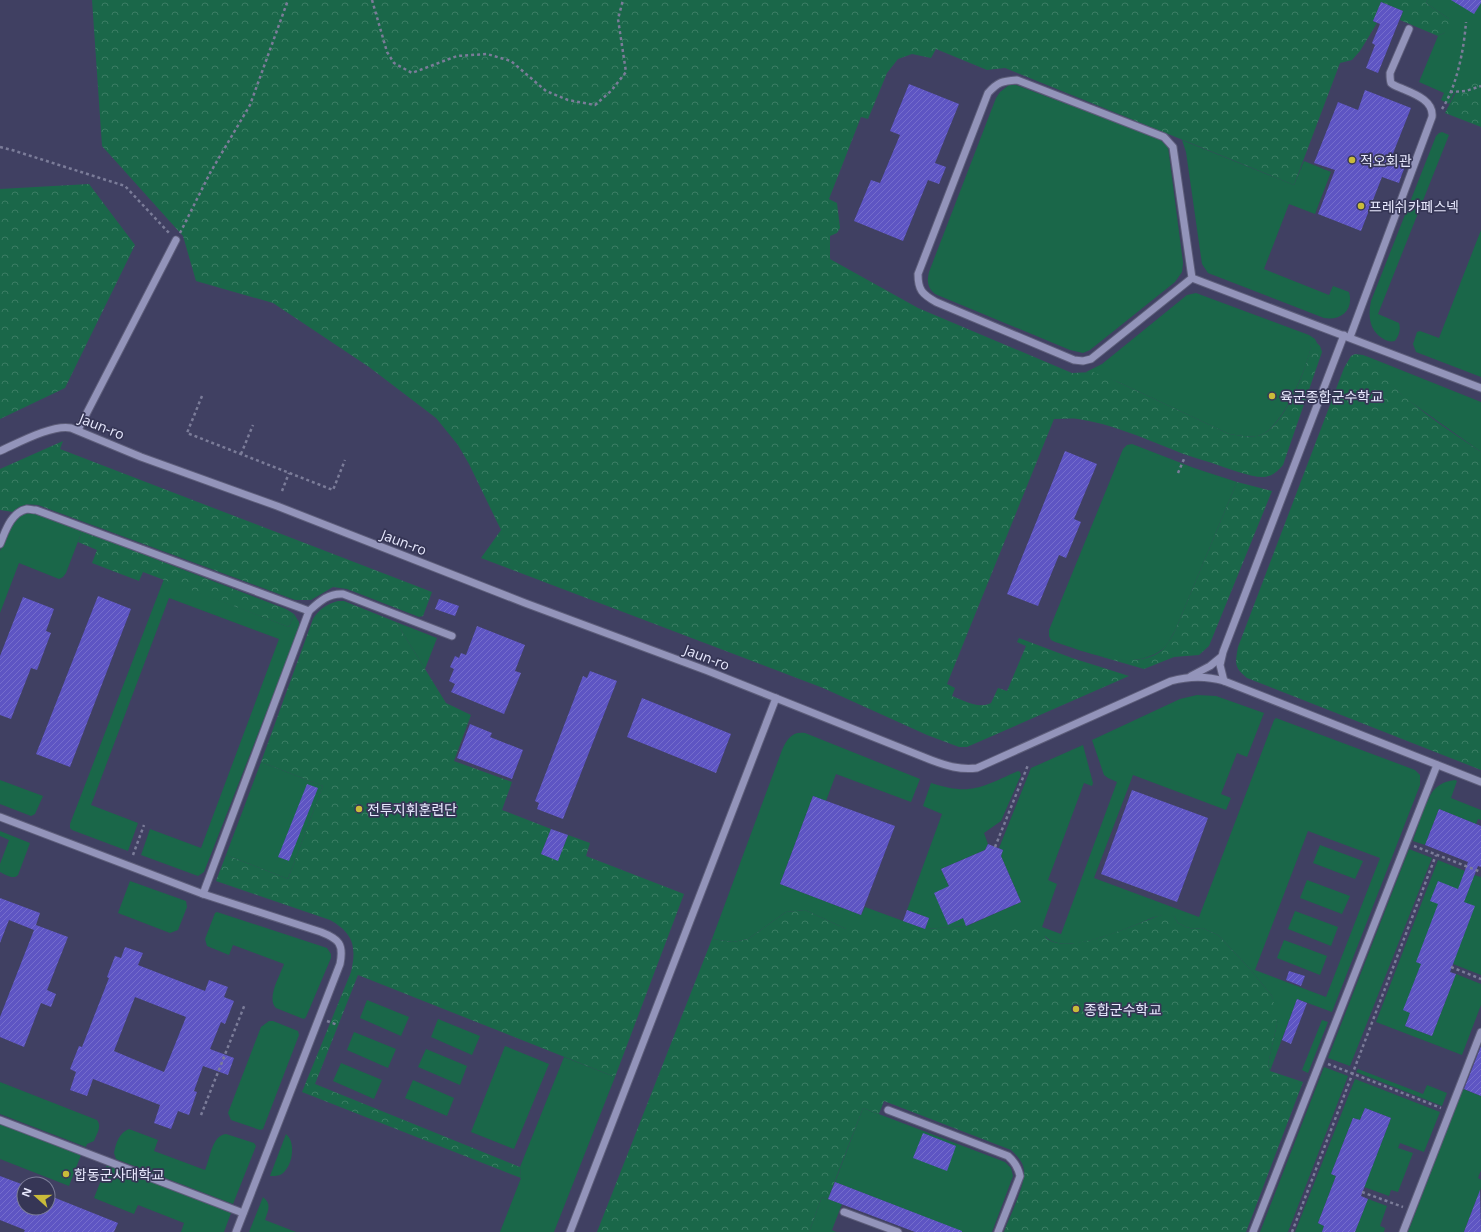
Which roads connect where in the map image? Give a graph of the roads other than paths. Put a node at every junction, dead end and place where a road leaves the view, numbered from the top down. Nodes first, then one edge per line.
1 (1409, 29) dead end
2 (176, 240) road end
3 (1192, 278) junction
4 (1347, 336) junction
5 (1481, 388) edge
6 (78, 430) junction
7 (0, 451) edge
8 (0, 544) edge
9 (309, 611) junction
10 (452, 636) dead end
11 (1221, 657) junction
12 (1189, 677) junction
13 (1224, 681) junction
14 (776, 698) junction
15 (1437, 765) junction
16 (1481, 782) edge
17 (0, 818) edge
18 (203, 894) junction
19 (1481, 1032) edge
20 (888, 1110) dead end
21 (0, 1120) edge
22 (844, 1212) dead end
23 (243, 1213) junction
24 (236, 1232) edge
25 (570, 1232) edge
26 (898, 1232) edge
27 (998, 1232) edge
28 (1253, 1232) edge
29 (1403, 1232) edge

1 - 4 street
2 - 6 street
3 - 3 street
3 - 4 street
4 - 5 street
4 - 11 street
6 - 7 street, Jaun-ro
6 - 14 street, Jaun-ro
8 - 9 street
9 - 10 street
9 - 18 street
11 - 12 street
11 - 13 street
12 - 13 street
12 - 14 street, Jaun-ro
13 - 15 street
14 - 25 street
15 - 16 street
15 - 28 street
17 - 18 street
18 - 23 street
19 - 29 street
20 - 27 street
21 - 23 street
22 - 26 street
23 - 24 street

